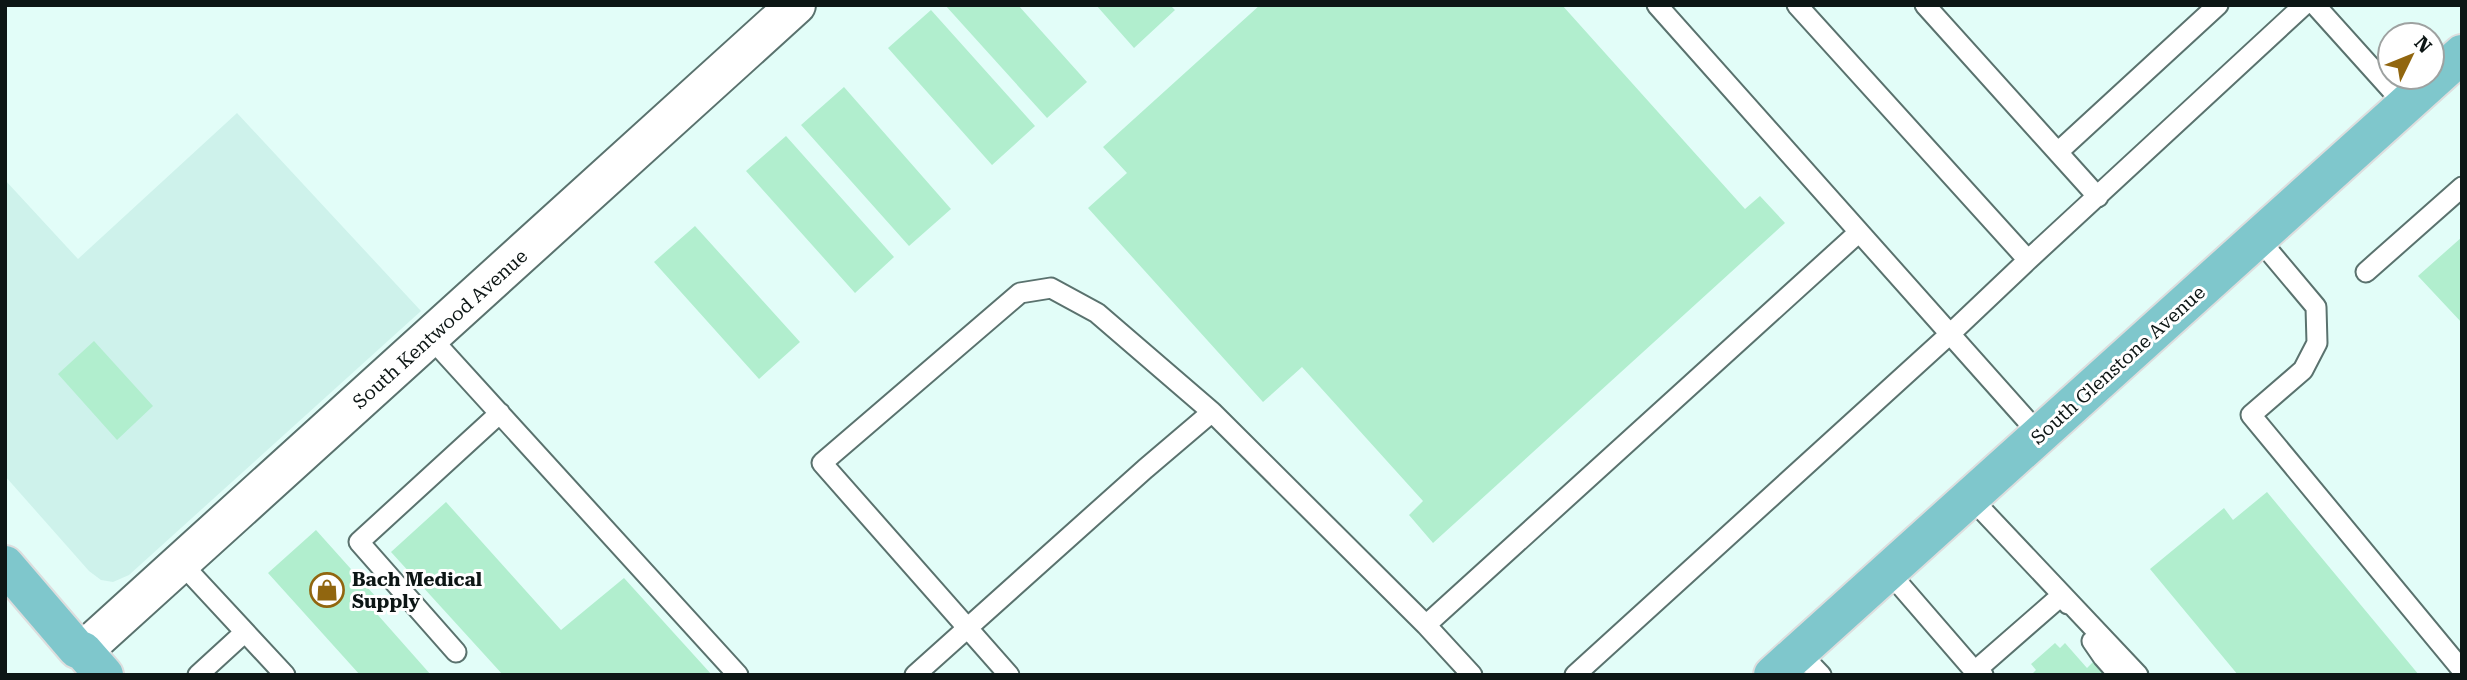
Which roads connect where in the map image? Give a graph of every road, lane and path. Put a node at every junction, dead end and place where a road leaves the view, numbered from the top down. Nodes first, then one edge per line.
1 (796, 5) edge
2 (1657, 5) edge
3 (1797, 5) edge
4 (1925, 5) edge
5 (2218, 5) edge
6 (2304, 5) edge
7 (2315, 5) edge
8 (2459, 61) edge
9 (2405, 105) junction
10 (2058, 152) junction
11 (2462, 187) edge
12 (2098, 197) junction
13 (1858, 233) junction
14 (2258, 238) junction
15 (2028, 260) junction
16 (2366, 272) dead end
17 (1950, 334) junction
18 (430, 337) junction
19 (1212, 412) junction
20 (500, 413) junction
21 (2040, 435) junction
22 (1970, 497) junction
23 (181, 563) junction
24 (5, 565) edge
25 (1888, 571) junction
26 (2062, 595) junction
27 (1426, 625) junction
28 (968, 629) junction
29 (245, 632) junction
30 (456, 652) dead end
31 (94, 663) edge
32 (1798, 667) edge
33 (2462, 670) edge
34 (1979, 673) edge
35 (198, 675) edge
36 (285, 675) edge
37 (738, 675) edge
38 (915, 675) edge
39 (1009, 675) edge
40 (1472, 675) edge
41 (1575, 675) edge
42 (2119, 675) edge
43 (2138, 675) edge

1 - 18 street, South Kentwood Avenue
2 - 13 lane
3 - 15 lane
4 - 10 lane
5 - 10 lane
6 - 12 lane
7 - 9 lane
8 - 9 main road, South Glenstone Avenue
9 - 14 main road, South Glenstone Avenue
10 - 12 lane
11 - 16 lane
12 - 15 lane
13 - 17 lane
13 - 27 lane
14 - 21 main road, South Glenstone Avenue
14 - 33 lane
15 - 17 lane
17 - 21 lane
17 - 41 lane
18 - 20 lane
18 - 23 street, South Kentwood Avenue
19 - 27 lane
19 - 28 lane
19 - 28 lane
20 - 30 lane
20 - 37 lane
21 - 22 main road, South Glenstone Avenue
22 - 25 main road, South Glenstone Avenue
22 - 26 lane
23 - 29 lane
23 - 31 street, South Kentwood Avenue
24 - 31 main road
25 - 32 main road, South Glenstone Avenue
25 - 34 lane
26 - 34 lane
26 - 42 lane
26 - 43 lane
27 - 40 lane
28 - 38 lane
28 - 39 lane
29 - 35 lane
29 - 36 lane

